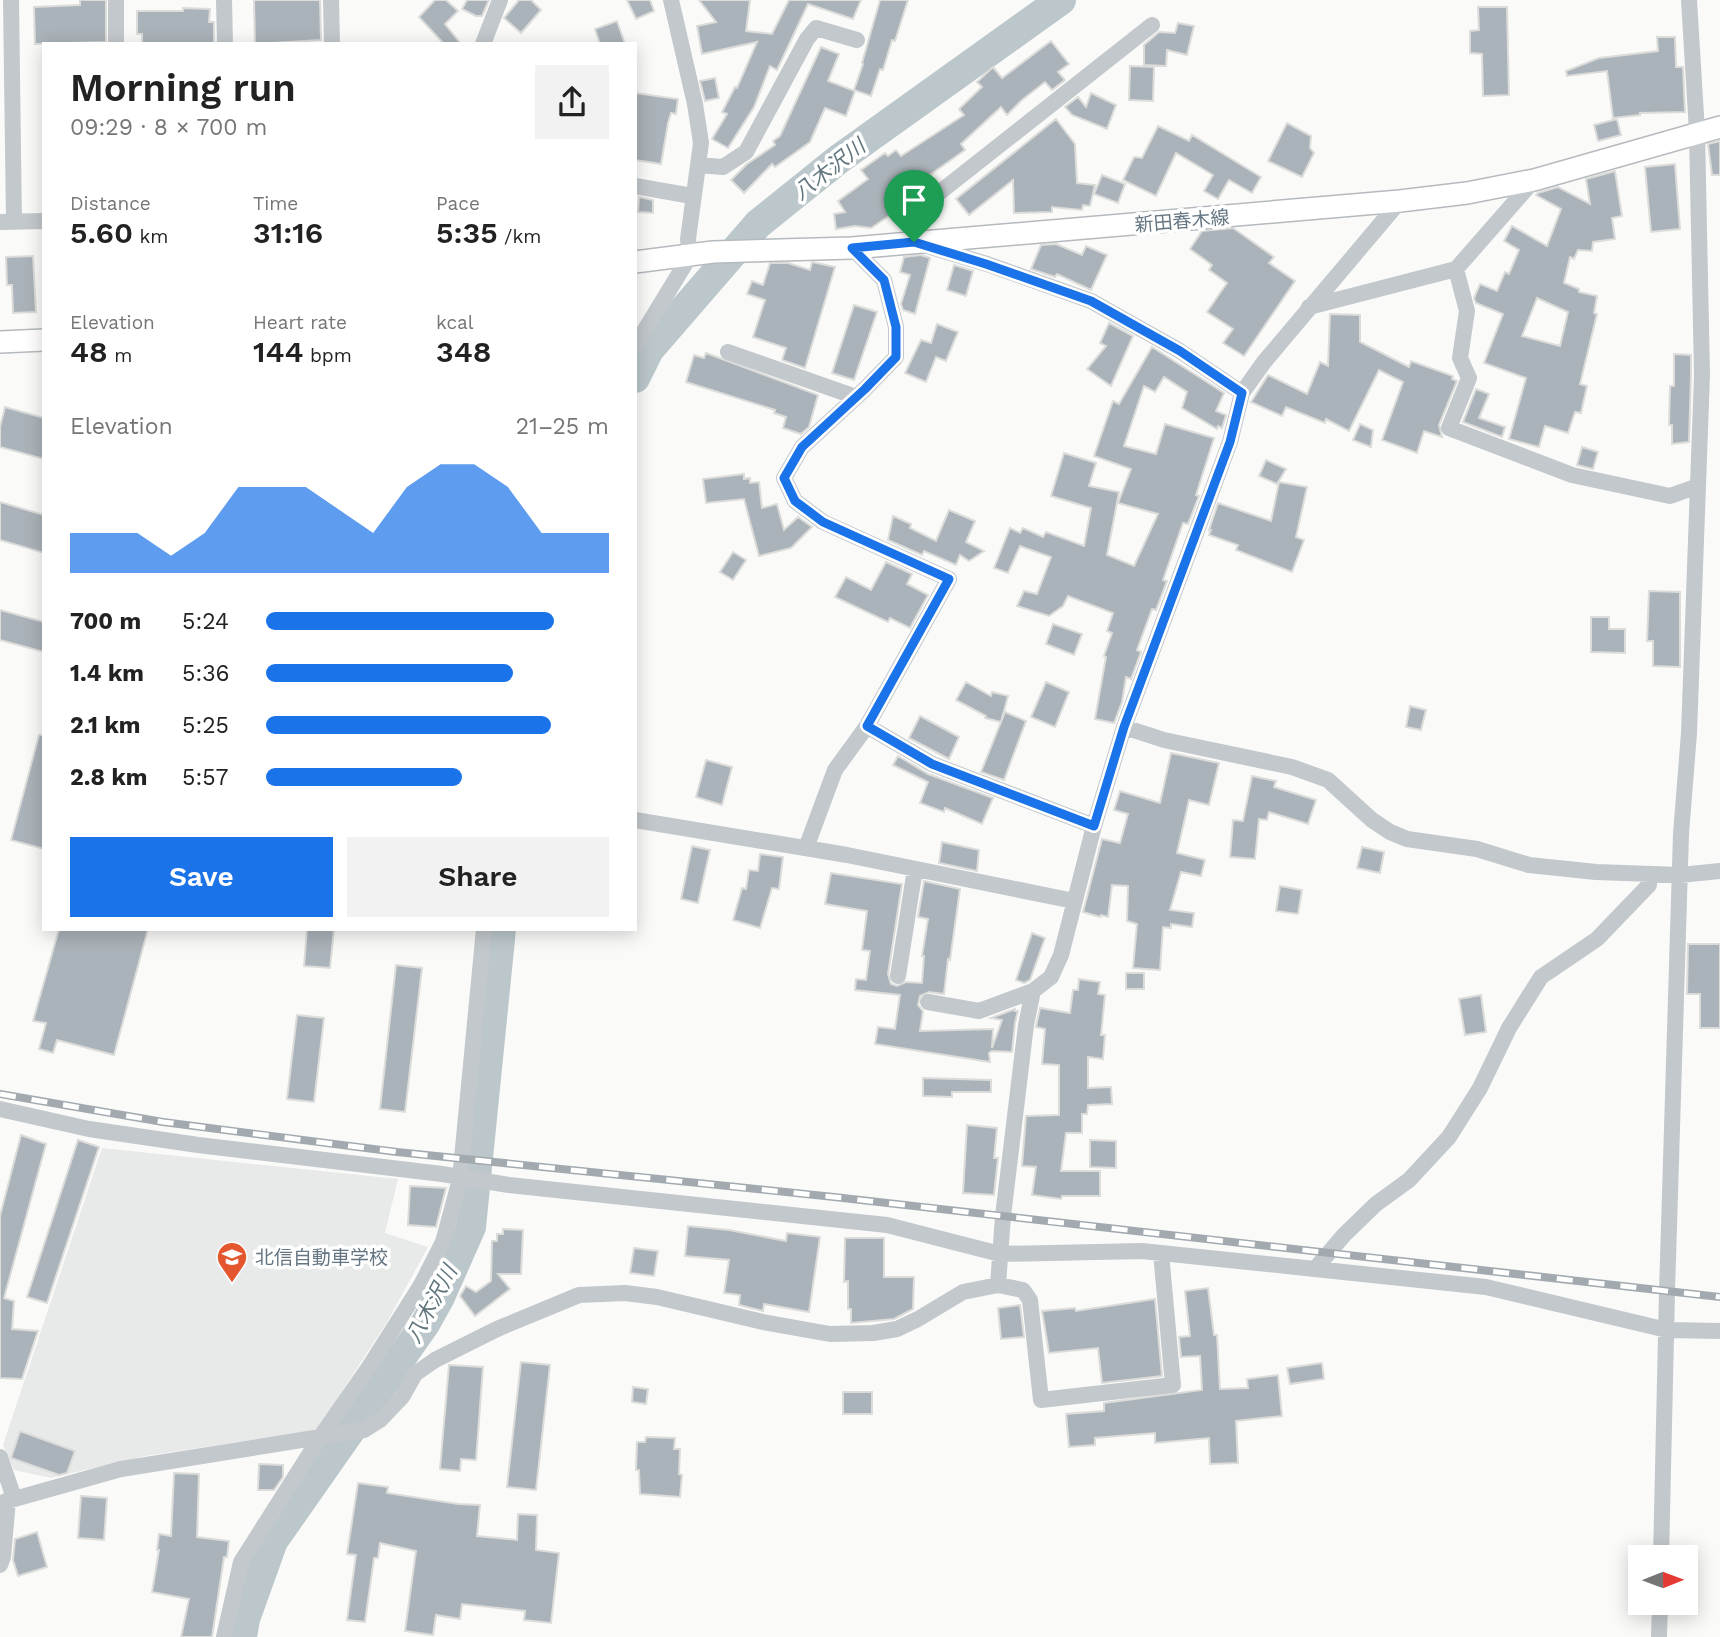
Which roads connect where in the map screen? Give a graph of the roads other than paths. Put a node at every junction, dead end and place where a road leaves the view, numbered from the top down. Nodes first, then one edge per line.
1 (11, 0) edge
2 (116, 0) edge
3 (224, 0) edge
4 (331, 0) edge
5 (500, 0) edge
6 (671, 0) edge
7 (1689, 0) edge
8 (1152, 25) dead end
9 (857, 40) dead end
10 (116, 42) edge
11 (225, 42) edge
12 (332, 42) edge
13 (484, 42) edge
14 (6, 97) edge
15 (1720, 127) edge
16 (1697, 132) junction
17 (698, 164) junction
18 (1534, 180) junction
19 (637, 186) edge
20 (692, 196) junction
21 (1400, 201) junction
22 (42, 221) edge
23 (7, 222) edge
24 (914, 242) junction
25 (852, 248) junction
26 (690, 256) junction
27 (637, 262) edge
28 (1456, 269) junction
29 (1309, 307) junction
30 (42, 340) edge
31 (0, 342) edge
32 (637, 342) edge
33 (728, 352) dead end
34 (1242, 393) junction
35 (856, 397) junction
36 (1698, 486) junction
37 (867, 726) junction
38 (1124, 727) junction
39 (637, 820) edge
40 (1094, 826) junction
41 (806, 848) junction
42 (915, 869) junction
43 (1720, 871) edge
44 (1649, 874) junction
45 (1680, 875) junction
46 (1073, 901) junction
47 (484, 931) edge
48 (898, 976) dead end
49 (1034, 991) junction
50 (928, 1002) dead end
51 (0, 1109) edge
52 (460, 1179) junction
53 (1161, 1253) junction
54 (1000, 1254) junction
55 (1315, 1269) junction
56 (998, 1284) junction
57 (1667, 1330) junction
58 (1720, 1331) edge
59 (325, 1435) junction
60 (0, 1457) edge
61 (7, 1500) edge
62 (1661, 1545) edge
63 (0, 1565) edge
64 (1660, 1615) edge
65 (224, 1637) edge
66 (1660, 1637) edge

1 - 14 street
2 - 10 street
3 - 11 street
4 - 12 street
5 - 13 street
6 - 17 street
7 - 16 street
8 - 24 street
9 - 17 street
14 - 23 street
15 - 16 main road, 新田春木線
16 - 18 main road, 新田春木線
16 - 36 street
17 - 20 street
18 - 21 main road, 新田春木線
18 - 28 street
19 - 20 street
20 - 26 street
21 - 24 main road, 新田春木線
21 - 29 street
22 - 23 street
24 - 25 main road, 新田春木線
24 - 34 street
25 - 26 main road, 新田春木線
25 - 35 street
26 - 27 main road, 新田春木線
26 - 32 street
28 - 29 street
28 - 36 street
29 - 34 street
30 - 31 main road
33 - 35 street
34 - 38 street
35 - 37 street
36 - 45 street
37 - 40 street
37 - 41 street
38 - 40 street
38 - 44 street
39 - 41 street
40 - 46 street
41 - 42 street
42 - 46 street
42 - 48 street
43 - 45 street
44 - 45 street
44 - 55 street
45 - 57 street
46 - 49 street
47 - 52 street
49 - 50 street
49 - 54 street
51 - 52 street
52 - 54 street
52 - 59 street
53 - 54 street
53 - 55 street
53 - 56 street
54 - 56 street
55 - 57 street
56 - 59 street
57 - 58 street
57 - 62 street
59 - 61 street
59 - 65 street
60 - 61 street
61 - 63 street
64 - 66 street

